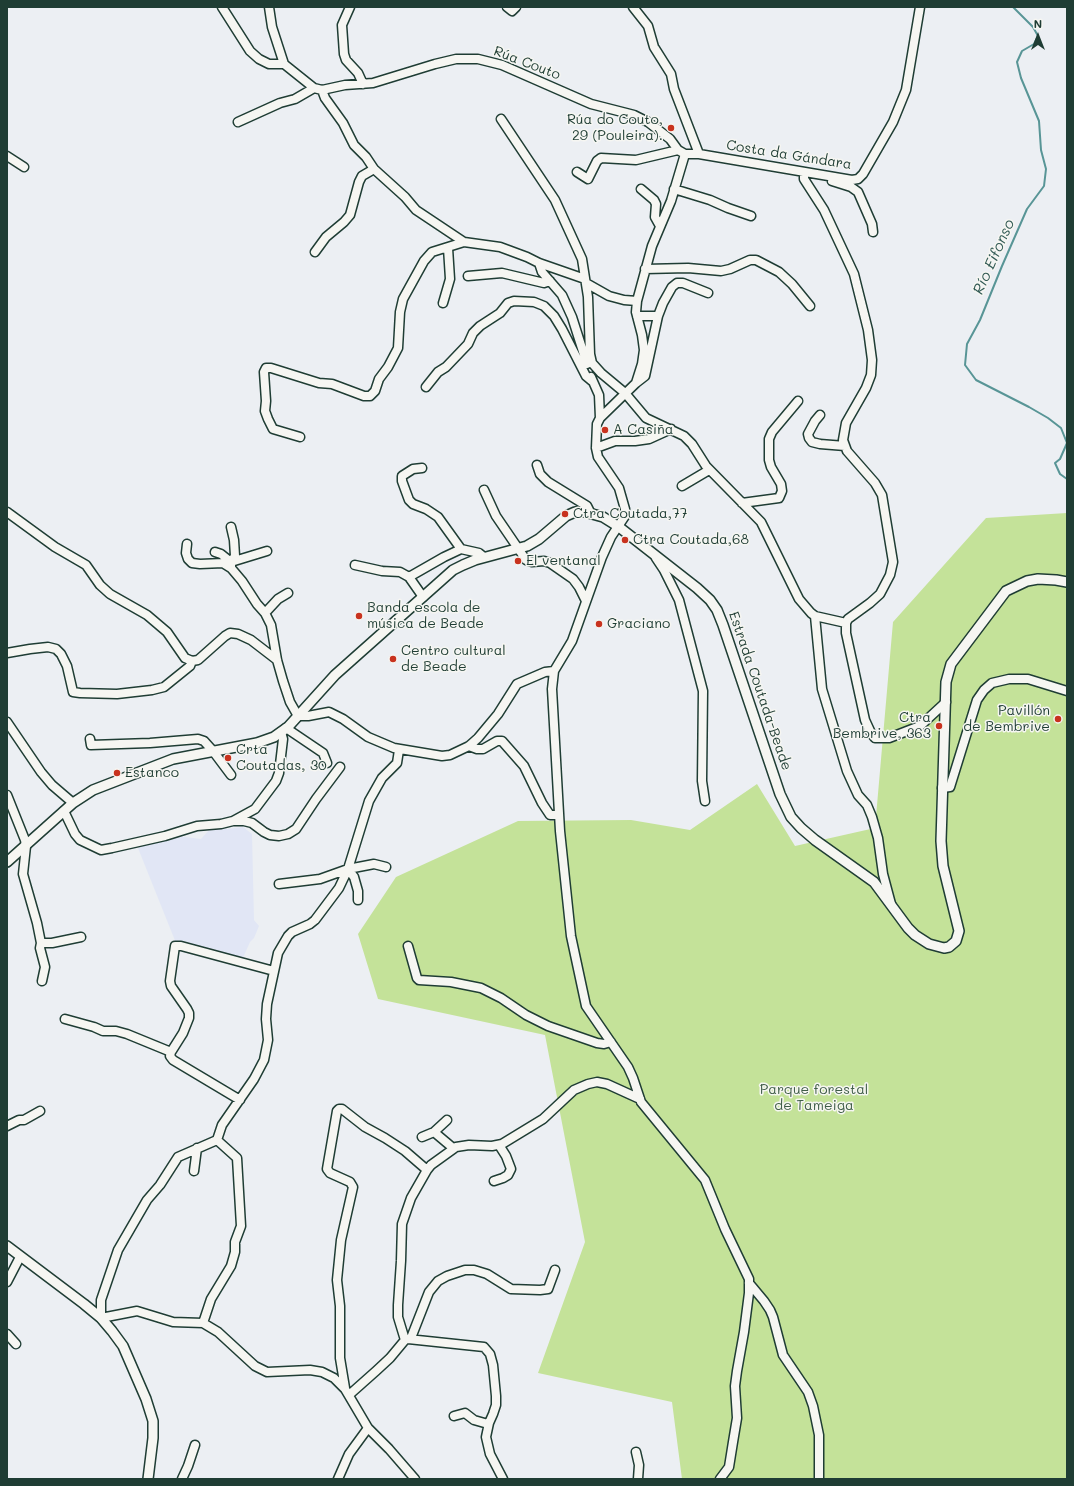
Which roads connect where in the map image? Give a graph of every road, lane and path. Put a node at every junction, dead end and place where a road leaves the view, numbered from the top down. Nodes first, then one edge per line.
1 (222, 7) edge
2 (269, 7) edge
3 (350, 7) edge
4 (507, 7) edge
5 (516, 7) edge
6 (633, 7) edge
7 (920, 7) edge
8 (284, 64) junction
9 (362, 84) junction
10 (318, 89) junction
11 (501, 119) dead end
12 (238, 122) dead end
13 (681, 152) junction
14 (698, 154) junction
15 (7, 156) edge
16 (24, 167) dead end
17 (374, 169) junction
18 (577, 172) dead end
19 (804, 172) junction
20 (815, 174) junction
21 (641, 189) dead end
22 (674, 189) junction
23 (751, 216) dead end
24 (660, 226) junction
25 (873, 232) dead end
26 (464, 242) junction
27 (448, 248) junction
28 (315, 252) dead end
29 (539, 263) junction
30 (645, 268) junction
31 (468, 276) dead end
32 (584, 280) junction
33 (550, 281) junction
34 (708, 293) dead end
35 (637, 300) junction
36 (443, 303) dead end
37 (810, 306) dead end
38 (637, 316) junction
39 (658, 316) junction
40 (577, 332) junction
41 (590, 354) junction
42 (592, 381) junction
43 (636, 383) junction
44 (426, 387) dead end
45 (625, 394) junction
46 (798, 401) dead end
47 (820, 415) dead end
48 (600, 418) junction
49 (671, 429) junction
50 (300, 438) dead end
51 (845, 446) junction
52 (596, 448) junction
53 (537, 465) dead end
54 (422, 468) dead end
55 (709, 470) junction
56 (682, 486) dead end
57 (484, 490) dead end
58 (742, 503) junction
59 (7, 512) edge
60 (590, 512) junction
61 (231, 527) dead end
62 (619, 527) junction
63 (187, 544) dead end
64 (461, 549) junction
65 (518, 549) junction
66 (267, 551) dead end
67 (215, 552) dead end
68 (654, 555) junction
69 (484, 557) junction
70 (231, 565) junction
71 (355, 565) dead end
72 (409, 577) junction
73 (1067, 582) edge
74 (288, 594) dead end
75 (423, 597) junction
76 (586, 601) junction
77 (265, 613) junction
78 (815, 616) junction
79 (846, 623) junction
80 (7, 653) edge
81 (277, 660) junction
82 (192, 661) junction
83 (554, 671) junction
84 (1067, 691) edge
85 (946, 702) junction
86 (298, 716) junction
87 (7, 722) edge
88 (283, 730) junction
89 (90, 739) dead end
90 (469, 746) junction
91 (400, 750) junction
92 (212, 751) junction
93 (327, 763) dead end
94 (340, 767) dead end
95 (232, 775) dead end
96 (942, 788) junction
97 (7, 795) edge
98 (705, 801) dead end
99 (73, 803) junction
100 (64, 811) junction
101 (559, 814) junction
102 (233, 821) junction
103 (26, 846) junction
104 (7, 862) edge
105 (386, 867) dead end
106 (348, 869) junction
107 (279, 884) dead end
108 (358, 900) dead end
109 (891, 906) junction
110 (81, 937) dead end
111 (41, 943) junction
112 (408, 946) dead end
113 (274, 971) junction
114 (42, 981) dead end
115 (65, 1019) dead end
116 (611, 1042) junction
117 (171, 1052) junction
118 (640, 1099) junction
119 (240, 1100) junction
120 (40, 1111) dead end
121 (447, 1120) dead end
122 (7, 1126) edge
123 (434, 1132) junction
124 (422, 1138) dead end
125 (216, 1140) junction
126 (499, 1145) junction
127 (197, 1148) junction
128 (453, 1148) junction
129 (427, 1170) junction
130 (194, 1171) dead end
131 (494, 1181) dead end
132 (7, 1246) edge
133 (20, 1257) junction
134 (555, 1270) dead end
135 (7, 1282) edge
136 (749, 1283) junction
137 (101, 1318) junction
138 (203, 1323) junction
139 (7, 1334) edge
140 (408, 1339) junction
141 (16, 1344) dead end
142 (347, 1392) junction
143 (454, 1416) dead end
144 (488, 1424) junction
145 (368, 1428) junction
146 (195, 1445) dead end
147 (636, 1452) dead end
148 (148, 1479) edge
149 (182, 1479) edge
150 (338, 1479) edge
151 (414, 1479) edge
152 (502, 1479) edge
153 (638, 1479) edge
154 (720, 1479) edge
155 (819, 1479) edge

1 - 8 street
2 - 8 street
3 - 9 street
4 - 5 street
6 - 14 street
7 - 20 street, Costa da Gándara
8 - 10 street
9 - 10 street, Rúa Couto
9 - 13 street, Rúa Couto
10 - 12 street, Rúa Couto
10 - 17 street
11 - 32 street
13 - 14 street, Costa da Gándara
13 - 18 street, Costa da Gándara
13 - 22 street
14 - 19 street, Costa da Gándara
15 - 16 street
17 - 26 street
17 - 28 street
19 - 20 street, Costa da Gándara
19 - 51 street
20 - 25 street
21 - 24 street
22 - 23 street
22 - 24 street
24 - 30 street
26 - 27 street
26 - 29 street
27 - 36 street
27 - 50 street
29 - 32 street
29 - 33 street
30 - 35 street
30 - 37 street
31 - 33 street
32 - 35 street
32 - 41 street
33 - 40 street
34 - 39 street
35 - 38 street
38 - 39 street
38 - 43 street
39 - 43 street
40 - 41 street
40 - 42 street
41 - 45 street
42 - 44 street
42 - 48 street
43 - 45 street
45 - 48 street
45 - 49 street
46 - 58 street
47 - 51 street
48 - 52 street
49 - 52 street
49 - 55 street
51 - 79 street
52 - 62 street
53 - 60 street
54 - 64 street
55 - 56 street
55 - 58 street
57 - 65 street
58 - 78 street
59 - 82 street
60 - 62 street, Estrada Coutada-Beade
60 - 65 street, Estrada Coutada-Beade
61 - 70 street
62 - 68 street, Estrada Coutada-Beade
62 - 76 street
63 - 70 street
64 - 69 street
64 - 72 street
65 - 69 street, Estrada Coutada-Beade
65 - 76 street
66 - 70 street
67 - 70 street
68 - 98 street
68 - 109 street, Estrada Coutada-Beade
69 - 75 street, Estrada Coutada-Beade
70 - 77 street
71 - 72 street
72 - 75 street
73 - 85 street, Estrada Coutada-Beade
74 - 77 street
75 - 86 street, Estrada Coutada-Beade
76 - 83 street
77 - 81 street
78 - 79 street
78 - 109 street
79 - 85 street
80 - 82 street
81 - 82 street
81 - 86 street
83 - 90 street
83 - 101 street
84 - 96 street
85 - 96 street, Estrada Coutada-Beade
86 - 88 street, Estrada Coutada-Beade
86 - 91 street
87 - 99 street
88 - 92 street, Estrada Coutada-Beade
88 - 93 street
88 - 102 street
89 - 92 street
90 - 91 street
90 - 101 street
91 - 106 street
92 - 95 street
92 - 99 street, Estrada Coutada-Beade
94 - 102 street
96 - 109 street, Estrada Coutada-Beade
97 - 103 street
99 - 100 street, Estrada Coutada-Beade
100 - 102 street
100 - 103 street, Estrada Coutada-Beade
101 - 116 street
103 - 104 street, Estrada Coutada-Beade
103 - 111 street
105 - 106 street
106 - 107 street
106 - 108 street
106 - 113 street
110 - 111 street
111 - 114 street
112 - 116 street
113 - 117 street
113 - 119 street
115 - 117 street
116 - 118 street
117 - 119 street
118 - 126 street
118 - 136 street
119 - 125 street
120 - 122 street
121 - 123 street
123 - 124 street
123 - 128 street
125 - 127 street
125 - 138 street
126 - 128 street
126 - 131 street
127 - 130 street
127 - 137 street
128 - 129 street
129 - 140 street
129 - 142 street
132 - 133 street
133 - 135 street
133 - 137 street
134 - 140 street
136 - 154 street
136 - 155 street
137 - 138 street
137 - 148 street
138 - 142 street
139 - 141 street
140 - 142 street
140 - 144 street
142 - 145 street
143 - 144 street
144 - 152 street
145 - 150 street
145 - 151 street
146 - 149 street
147 - 153 street

